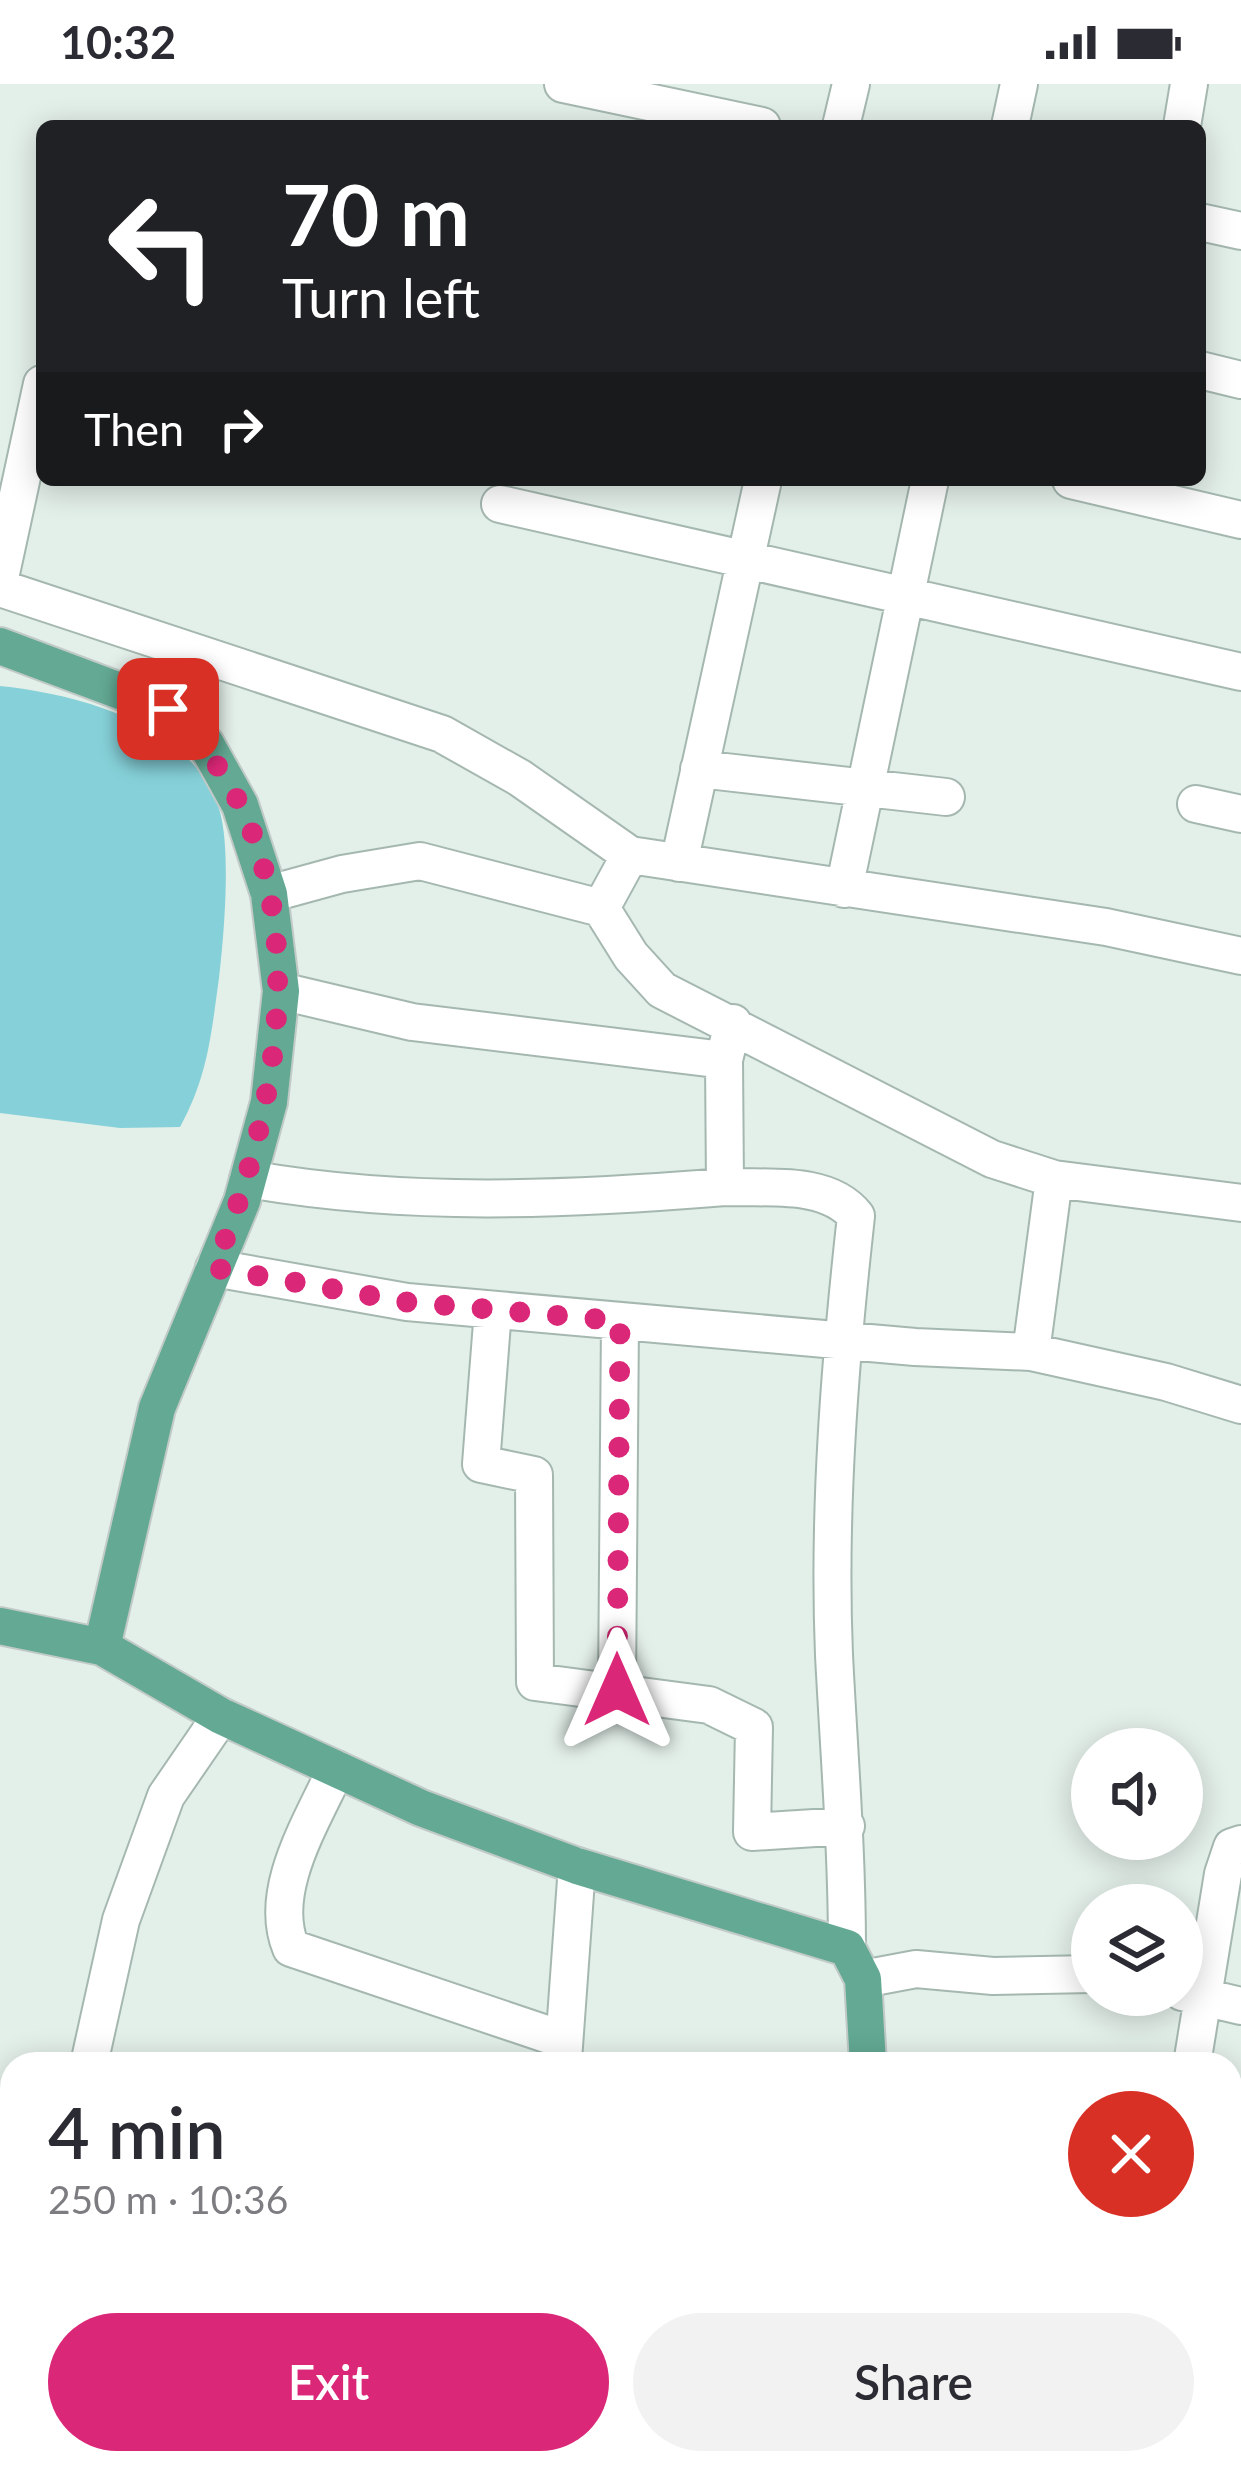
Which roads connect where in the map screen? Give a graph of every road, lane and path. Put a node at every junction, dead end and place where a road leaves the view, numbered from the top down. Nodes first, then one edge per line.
1 (563, 84) edge
2 (850, 84) edge
3 (1019, 84) edge
4 (1189, 84) edge
5 (734, 120) edge
6 (842, 120) edge
7 (1011, 120) edge
8 (1183, 120) edge
9 (1206, 223) edge
10 (1241, 231) edge
11 (1206, 371) edge
12 (1241, 380) edge
13 (36, 412) edge
14 (762, 486) edge
15 (929, 486) edge
16 (1096, 486) edge
17 (500, 504) dead end
18 (1241, 520) edge
19 (746, 556) junction
20 (0, 578) edge
21 (0, 588) edge
22 (907, 593) junction
23 (0, 646) edge
24 (1241, 672) edge
25 (699, 770) junction
26 (866, 785) junction
27 (946, 797) dead end
28 (1196, 804) dead end
29 (1241, 814) edge
30 (630, 855) junction
31 (679, 863) junction
32 (844, 889) junction
33 (269, 894) junction
34 (602, 908) junction
35 (1241, 956) edge
36 (281, 991) junction
37 (733, 1023) junction
38 (724, 1060) junction
39 (248, 1179) junction
40 (1054, 1179) junction
41 (725, 1187) junction
42 (1241, 1203) edge
43 (214, 1268) junction
44 (493, 1310) junction
45 (620, 1321) junction
46 (842, 1340) junction
47 (1030, 1352) junction
48 (1241, 1405) edge
49 (0, 1625) edge
50 (102, 1647) junction
51 (617, 1690) junction
52 (221, 1716) junction
53 (335, 1769) junction
54 (846, 1826) junction
55 (1241, 1844) edge
56 (577, 1866) junction
57 (1203, 1948) edge
58 (855, 1964) junction
59 (1071, 1974) edge
60 (1203, 1998) edge
61 (1241, 2006) edge
62 (1191, 2016) edge
63 (92, 2052) edge
64 (564, 2052) edge
65 (866, 2052) edge
66 (1192, 2052) edge

1 - 5 street
2 - 6 street
3 - 7 street
4 - 8 street
9 - 10 street
11 - 12 street
13 - 20 street
14 - 19 street
15 - 22 street
16 - 18 street
17 - 19 street
19 - 22 street
19 - 25 street
21 - 30 street
22 - 24 street
22 - 26 street
23 - 33 main road
25 - 26 street
25 - 31 street
26 - 27 street
26 - 32 street
28 - 29 street
30 - 31 street
30 - 34 street
31 - 32 street
32 - 35 street
33 - 34 street
33 - 36 main road
34 - 37 street
36 - 38 street
36 - 39 main road
37 - 38 street
37 - 40 street
38 - 41 street
39 - 41 street
39 - 43 main road
40 - 42 street
40 - 47 street
41 - 46 street
43 - 44 street
43 - 50 main road
44 - 45 street
44 - 51 street
45 - 46 street
45 - 51 street
46 - 47 street
46 - 54 street
47 - 48 street
49 - 50 main road
50 - 52 main road
51 - 54 street
52 - 53 main road
52 - 63 street
53 - 56 main road
53 - 64 street
54 - 58 street
55 - 57 street
56 - 58 main road
56 - 64 street
58 - 59 street
58 - 65 main road
60 - 61 street
62 - 66 street

